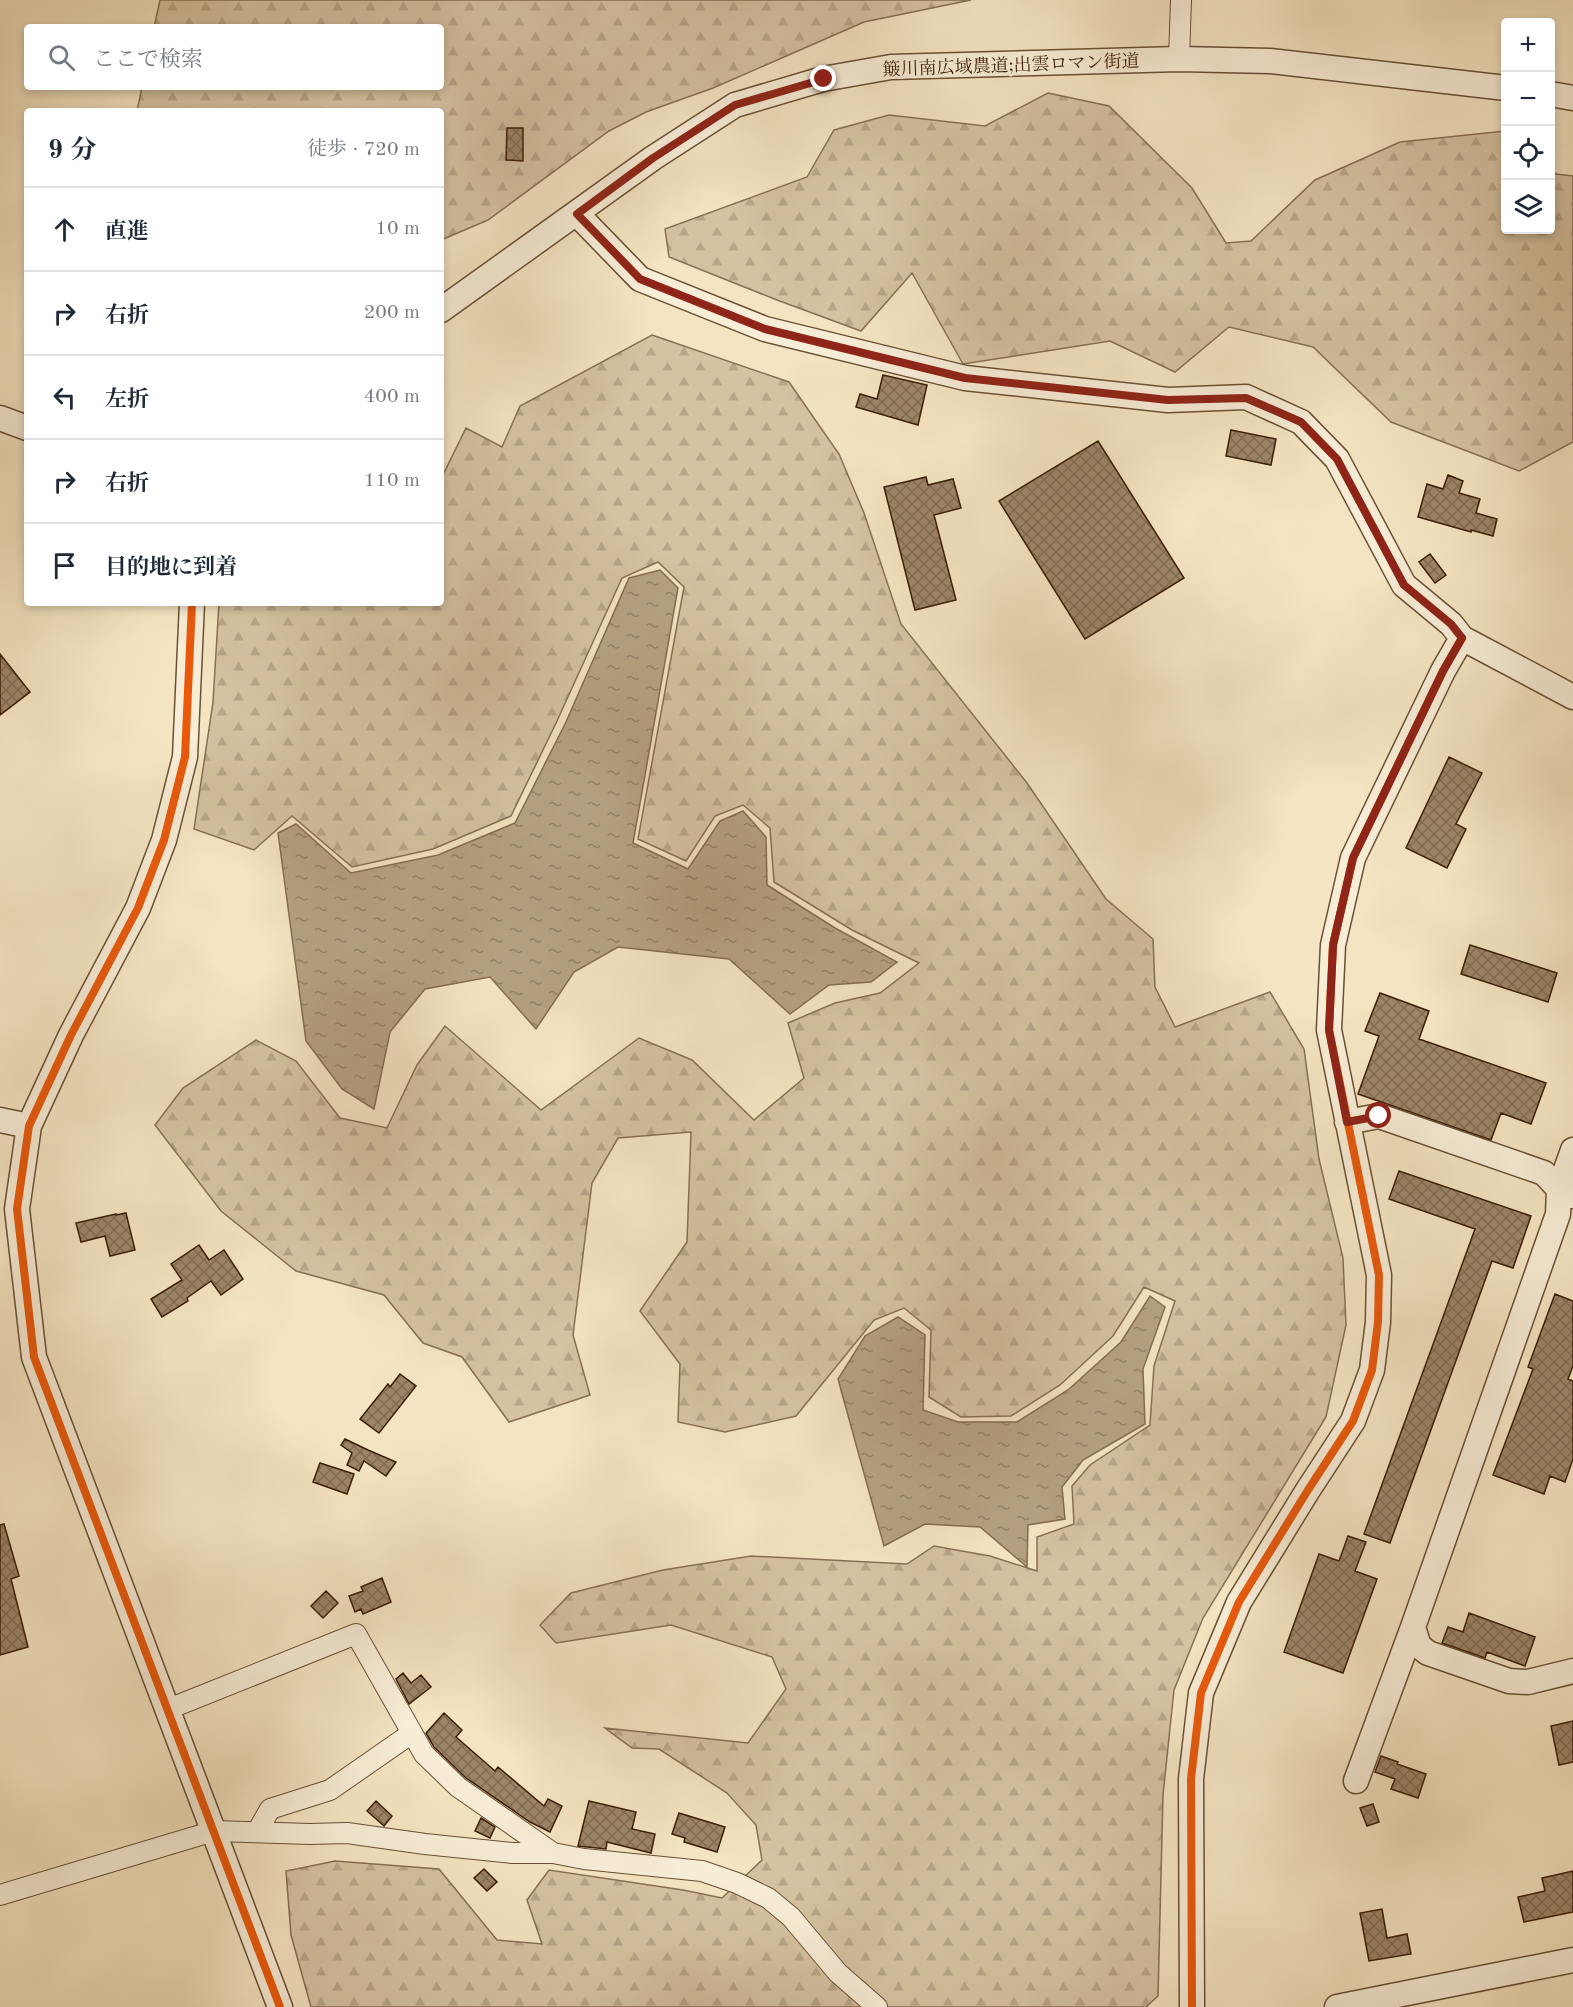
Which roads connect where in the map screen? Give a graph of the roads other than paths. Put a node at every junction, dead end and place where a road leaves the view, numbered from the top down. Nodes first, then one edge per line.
1 (1180, 0) edge
2 (1179, 59) junction
3 (1501, 87) edge
4 (1555, 95) edge
5 (1573, 98) edge
6 (577, 214) junction
7 (444, 308) edge
8 (0, 418) edge
9 (24, 427) edge
10 (192, 606) edge
11 (1462, 638) junction
12 (1573, 697) edge
13 (0, 1120) edge
14 (1347, 1122) junction
15 (29, 1126) junction
16 (1573, 1150) edge
17 (1566, 1193) edge
18 (1413, 1627) junction
19 (1573, 1671) edge
20 (166, 1710) junction
21 (412, 1734) junction
22 (1356, 1781) dead end
23 (214, 1831) junction
24 (257, 1832) junction
25 (553, 1853) junction
26 (0, 1895) edge
27 (1573, 1960) edge
28 (280, 2007) edge
29 (878, 2007) edge
30 (1192, 2007) edge
31 (1337, 2007) edge

1 - 2 street
2 - 3 street, 簸川南広域農道;出雲ロマン街道
2 - 6 street, 簸川南広域農道;出雲ロマン街道
4 - 5 street
6 - 7 street, 簸川南広域農道;出雲ロマン街道
6 - 11 street
8 - 9 street
10 - 15 street
11 - 12 street
11 - 14 street
13 - 15 street
14 - 17 street
14 - 30 street
15 - 20 street
16 - 17 street
17 - 18 street
18 - 19 street
18 - 22 street
20 - 21 street
20 - 23 street
21 - 24 street
21 - 25 street
23 - 24 street
23 - 26 street
23 - 28 street
24 - 25 street
25 - 29 street
27 - 31 street

